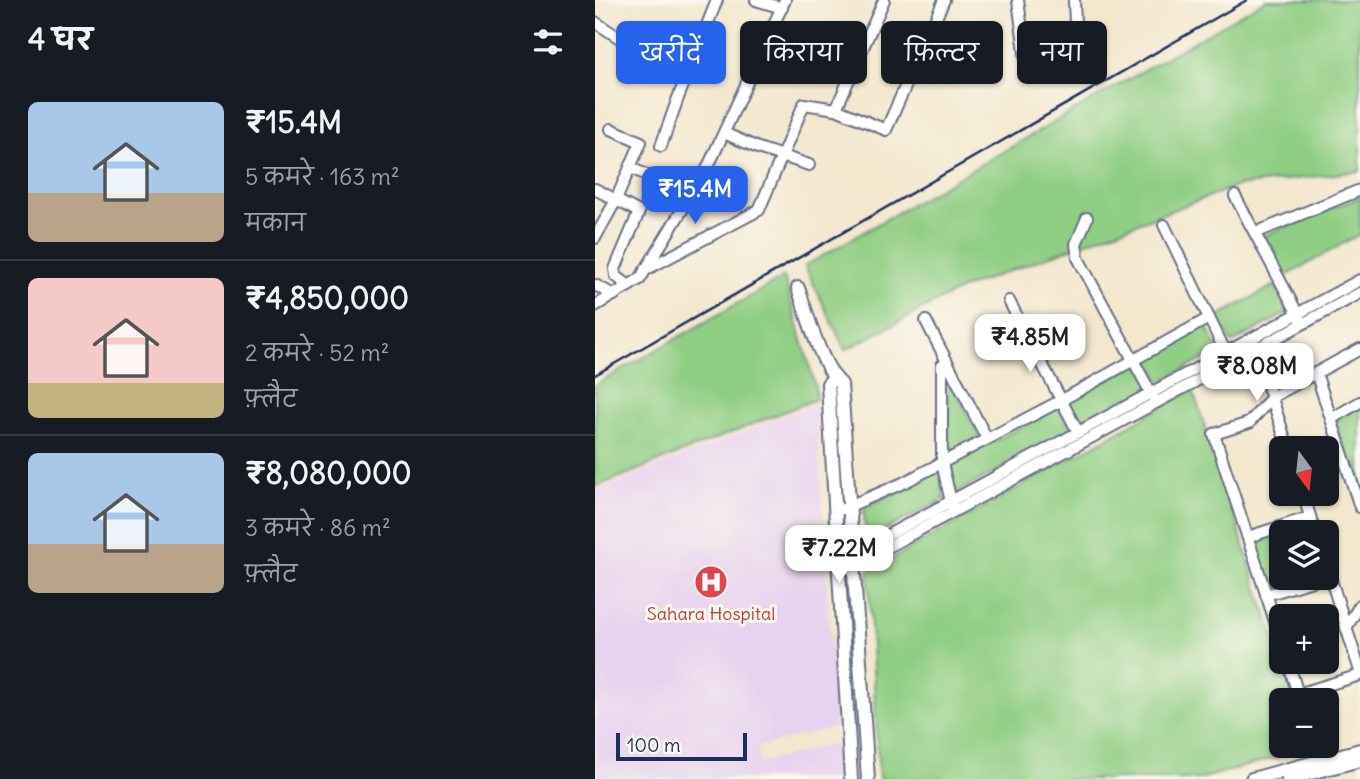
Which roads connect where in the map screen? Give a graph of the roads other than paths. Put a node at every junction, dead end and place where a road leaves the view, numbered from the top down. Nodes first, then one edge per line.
1 (717, 0) edge
2 (755, 0) edge
3 (884, 0) edge
4 (944, 0) edge
5 (1018, 0) edge
6 (1074, 0) edge
7 (783, 4) edge
8 (709, 21) edge
9 (1021, 21) edge
10 (1075, 21) edge
11 (595, 22) edge
12 (616, 36) edge
13 (683, 84) edge
14 (836, 109) junction
15 (611, 129) dead end
16 (724, 133) junction
17 (661, 146) dead end
18 (781, 155) junction
19 (810, 165) dead end
20 (631, 168) junction
21 (595, 189) edge
22 (1360, 190) edge
23 (690, 195) junction
24 (1235, 196) dead end
25 (616, 200) junction
26 (1087, 218) dead end
27 (1164, 225) dead end
28 (1255, 233) junction
29 (595, 238) edge
30 (645, 270) junction
31 (1360, 280) edge
32 (595, 285) edge
33 (629, 286) junction
34 (798, 288) dead end
35 (1360, 293) edge
36 (614, 295) junction
37 (1009, 301) dead end
38 (595, 306) edge
39 (1209, 318) junction
40 (1301, 318) junction
41 (926, 321) dead end
42 (1256, 349) junction
43 (1360, 349) edge
44 (1226, 352) junction
45 (1133, 360) junction
46 (947, 362) junction
47 (1316, 373) junction
48 (1272, 397) junction
49 (1153, 398) junction
50 (1062, 400) junction
51 (1360, 402) edge
52 (1331, 418) junction
53 (1078, 432) junction
54 (1284, 436) edge
55 (987, 439) junction
56 (942, 463) junction
57 (952, 506) junction
58 (1307, 506) edge
59 (1360, 508) edge
60 (843, 509) junction
61 (1310, 517) junction
62 (1311, 520) edge
63 (1248, 537) junction
64 (853, 559) junction
65 (839, 563) junction
66 (1280, 590) edge
67 (1332, 590) edge
68 (1266, 595) junction
69 (1269, 604) edge
70 (1360, 605) edge
71 (1346, 628) junction
72 (1360, 673) edge
73 (1292, 674) edge
74 (1360, 750) edge
75 (1360, 760) edge
76 (851, 779) edge
77 (867, 779) edge
78 (1252, 779) edge
79 (1288, 779) edge

1 - 8 street
2 - 7 street
3 - 14 street
4 - 14 street
5 - 9 street
6 - 10 street
7 - 16 street
11 - 12 street
13 - 17 street
14 - 18 street
15 - 20 street
16 - 18 street
16 - 23 street
18 - 19 street
18 - 30 street
20 - 23 street
20 - 25 street
21 - 25 street
22 - 28 street
23 - 30 street
24 - 28 street
25 - 29 street
25 - 33 street
26 - 45 street
27 - 39 street
28 - 40 street
30 - 33 street
31 - 40 street
32 - 36 street
33 - 36 street
34 - 60 street
35 - 40 street
36 - 38 street
37 - 50 street
39 - 44 street
39 - 45 street
40 - 42 street
40 - 44 street
41 - 46 street
42 - 48 street
42 - 49 street
43 - 47 street
44 - 49 street
45 - 49 street
45 - 50 street
46 - 55 street
46 - 56 street
47 - 48 street
47 - 52 street
48 - 54 street
48 - 63 street
49 - 53 street
49 - 57 street
50 - 53 street
50 - 55 street
51 - 52 street
52 - 59 street
53 - 57 street
55 - 56 street
56 - 57 street
56 - 60 street
57 - 64 street
58 - 61 street
60 - 64 street
60 - 65 street
61 - 62 street
61 - 63 street
63 - 68 street
64 - 65 street
64 - 77 street
65 - 76 street
66 - 68 street
67 - 71 street
68 - 69 street
70 - 71 street
71 - 72 street
72 - 73 street
74 - 78 street
75 - 79 street

